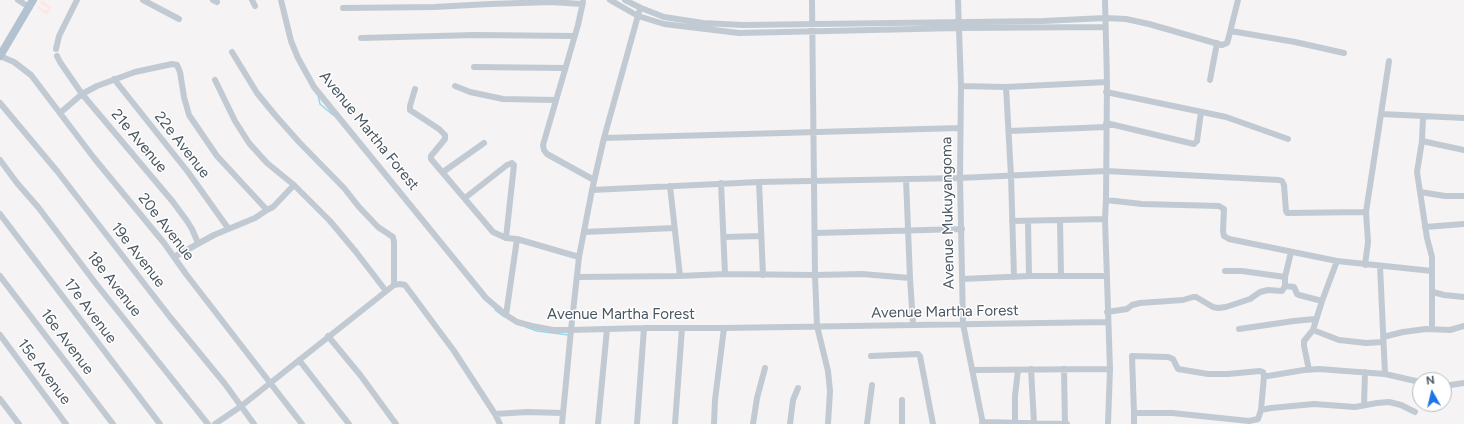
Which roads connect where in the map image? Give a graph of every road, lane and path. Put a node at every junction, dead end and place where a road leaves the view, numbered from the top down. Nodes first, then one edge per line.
1 (18, 0) edge
2 (77, 0) edge
3 (143, 0) edge
4 (252, 0) edge
5 (281, 0) edge
6 (610, 0) edge
7 (625, 0) edge
8 (812, 0) edge
9 (958, 0) edge
10 (1105, 0) edge
11 (1238, 0) edge
12 (582, 2) edge
13 (31, 4) edge
14 (255, 6) dead end
15 (343, 8) dead end
16 (641, 8) junction
17 (638, 16) junction
18 (1105, 18) junction
19 (179, 19) dead end
20 (960, 25) junction
21 (812, 27) junction
22 (1105, 27) junction
23 (1231, 31) junction
24 (574, 36) junction
25 (361, 38) dead end
26 (1217, 43) junction
27 (232, 52) dead end
28 (1344, 53) dead end
29 (0, 56) edge
30 (1390, 61) dead end
31 (474, 67) dead end
32 (565, 68) junction
33 (114, 79) junction
34 (215, 80) dead end
35 (1210, 80) dead end
36 (1107, 82) junction
37 (455, 86) dead end
38 (961, 86) junction
39 (1006, 87) junction
40 (415, 89) dead end
41 (1106, 92) junction
42 (82, 94) junction
43 (555, 100) junction
44 (0, 103) edge
45 (1201, 112) junction
46 (60, 113) junction
47 (1381, 114) junction
48 (1423, 117) junction
49 (1464, 118) edge
50 (1106, 125) junction
51 (960, 128) junction
52 (814, 131) junction
53 (1009, 131) junction
54 (604, 138) junction
55 (1288, 139) dead end
56 (1422, 141) junction
57 (484, 143) dead end
58 (1464, 150) edge
59 (0, 160) edge
60 (1106, 171) junction
61 (442, 172) junction
62 (1011, 176) junction
63 (960, 178) junction
64 (906, 179) junction
65 (594, 180) junction
66 (814, 180) junction
67 (759, 182) junction
68 (721, 183) junction
69 (294, 185) junction
70 (670, 186) junction
71 (592, 190) junction
72 (1420, 192) junction
73 (1464, 196) edge
74 (465, 198) junction
75 (1106, 200) junction
76 (267, 210) junction
77 (1366, 212) junction
78 (0, 214) edge
79 (1105, 219) junction
80 (1060, 220) junction
81 (1012, 221) junction
82 (1028, 221) junction
83 (1464, 224) edge
84 (1425, 227) junction
85 (228, 228) junction
86 (674, 228) junction
87 (962, 229) junction
88 (908, 230) junction
89 (584, 232) junction
90 (815, 233) junction
91 (761, 236) junction
92 (724, 237) junction
93 (506, 238) junction
94 (517, 239) junction
95 (198, 243) junction
96 (1291, 252) junction
97 (174, 257) junction
98 (579, 257) junction
99 (1337, 261) junction
100 (1365, 265) junction
101 (1380, 266) junction
102 (1225, 271) dead end
103 (1432, 271) junction
104 (725, 274) junction
105 (763, 275) junction
106 (1061, 275) junction
107 (0, 276) edge
108 (680, 276) junction
109 (815, 276) junction
110 (1029, 276) junction
111 (1106, 276) junction
112 (578, 277) junction
113 (1014, 277) junction
114 (1285, 277) junction
115 (910, 278) junction
116 (962, 279) junction
117 (394, 285) junction
118 (1285, 286) junction
119 (386, 291) junction
120 (1433, 292) junction
121 (1464, 297) edge
122 (1322, 301) junction
123 (1107, 312) junction
124 (506, 315) junction
125 (1315, 319) junction
126 (1107, 322) junction
127 (913, 324) junction
128 (963, 324) junction
129 (817, 326) junction
130 (1464, 326) edge
131 (644, 328) junction
132 (682, 328) junction
133 (724, 328) junction
134 (607, 329) junction
135 (1432, 329) junction
136 (571, 330) junction
137 (1239, 330) dead end
138 (1313, 330) junction
139 (0, 335) edge
140 (328, 336) junction
141 (1383, 339) junction
142 (871, 356) dead end
143 (299, 360) junction
144 (765, 368) dead end
145 (1031, 369) junction
146 (1064, 369) junction
147 (1110, 369) junction
148 (972, 370) junction
149 (1018, 370) junction
150 (1309, 370) junction
151 (1365, 372) junction
152 (1385, 374) junction
153 (1264, 376) junction
154 (1412, 380) edge
155 (270, 382) junction
156 (1464, 383) edge
157 (872, 385) dead end
158 (1452, 385) edge
159 (798, 388) dead end
160 (0, 399) edge
161 (902, 400) dead end
162 (1364, 405) junction
163 (240, 407) junction
164 (1261, 410) junction
165 (1412, 410) edge
166 (562, 413) junction
167 (1134, 413) junction
168 (495, 414) junction
169 (1015, 422) junction
170 (982, 423) edge
171 (19, 424) edge
172 (66, 424) edge
173 (113, 424) edge
174 (160, 424) edge
175 (208, 424) edge
176 (215, 424) edge
177 (254, 424) edge
178 (302, 424) edge
179 (349, 424) edge
180 (396, 424) edge
181 (500, 424) edge
182 (562, 424) edge
183 (598, 424) edge
184 (637, 424) edge
185 (675, 424) edge
186 (714, 424) edge
187 (752, 424) edge
188 (790, 424) edge
189 (828, 424) edge
190 (867, 424) edge
191 (902, 424) edge
192 (933, 424) edge
193 (1034, 424) edge
194 (1066, 424) edge
195 (1108, 424) edge
196 (1134, 424) edge

1 - 13 street
2 - 42 street, 21e Avenue
3 - 19 street
4 - 14 street
5 - 124 street, Avenue Martha Forest
6 - 17 street
7 - 16 street
8 - 21 street
9 - 20 street, Avenue Mukuyangoma
10 - 18 street
11 - 23 street
12 - 15 street
12 - 24 street
13 - 29 main road
16 - 17 street
16 - 21 street
17 - 21 street
17 - 54 street
18 - 20 street
18 - 22 street
18 - 26 street
20 - 21 street
20 - 22 street
20 - 38 street, Avenue Mukuyangoma
21 - 52 street
22 - 36 street
23 - 26 street
23 - 28 street
24 - 25 street
24 - 32 street
26 - 35 street
27 - 117 street
29 - 46 street, 20e Avenue
30 - 47 street
31 - 32 street
32 - 43 street
33 - 42 street
33 - 76 street
33 - 85 street, 22e Avenue
34 - 69 street
36 - 39 street
36 - 41 street
37 - 43 street
38 - 39 street
38 - 51 street, Avenue Mukuyangoma
39 - 53 street
40 - 61 street
41 - 45 street
41 - 50 street
42 - 46 street
42 - 95 street, 21e Avenue
43 - 65 street
44 - 163 street, 19e Avenue
45 - 50 street
45 - 55 street
46 - 97 street, 20e Avenue
47 - 48 street
47 - 77 street
48 - 49 street
48 - 56 street
50 - 53 street
50 - 60 street
51 - 52 street
51 - 63 street, Avenue Mukuyangoma
52 - 54 street
52 - 66 street
53 - 62 street
54 - 65 street
56 - 58 street
56 - 72 street
57 - 61 street
59 - 175 street, 18e Avenue
60 - 62 street
60 - 75 street
60 - 77 street
61 - 74 street
62 - 63 street
62 - 81 street
63 - 64 street
63 - 87 street, Avenue Mukuyangoma
64 - 66 street
64 - 88 street
65 - 71 street
66 - 67 street
66 - 90 street
67 - 68 street
67 - 91 street
68 - 70 street
68 - 92 street
69 - 76 street
69 - 119 street
70 - 71 street
70 - 86 street
71 - 89 street
72 - 73 street
72 - 84 street
74 - 93 street
74 - 93 street
75 - 79 street
75 - 96 street
76 - 85 street
77 - 100 street
78 - 174 street, 17e Avenue
79 - 80 street
79 - 111 street
80 - 82 street
80 - 106 street
81 - 82 street
81 - 113 street
82 - 110 street
83 - 84 street
84 - 103 street
85 - 95 street
86 - 89 street
86 - 108 street
87 - 88 street
87 - 116 street, Avenue Mukuyangoma
88 - 90 street
88 - 115 street
89 - 98 street
90 - 109 street
91 - 92 street
91 - 105 street
92 - 104 street
93 - 94 street
94 - 98 street
94 - 124 street
95 - 97 street
96 - 99 street
96 - 114 street
97 - 155 street, 20e Avenue
98 - 112 street
99 - 100 street
99 - 122 street
100 - 101 street
101 - 103 street
101 - 141 street
102 - 114 street
103 - 120 street
104 - 105 street
104 - 108 street
105 - 109 street
106 - 110 street
106 - 111 street
107 - 173 street, 16e Avenue
108 - 112 street
109 - 115 street
109 - 129 street
110 - 113 street
111 - 123 street
112 - 136 street
113 - 116 street
114 - 118 street
115 - 127 street
116 - 128 street, Avenue Mukuyangoma
117 - 119 street
117 - 168 street
118 - 122 street
118 - 123 street
119 - 140 street
120 - 121 street
120 - 135 street
122 - 125 street
123 - 126 street
124 - 136 street, Avenue Martha Forest
125 - 137 street
125 - 138 street
126 - 128 street, Avenue Martha Forest
126 - 147 street
127 - 128 street, Avenue Martha Forest
127 - 129 street, Avenue Martha Forest
128 - 148 street, Avenue Mukuyangoma
129 - 133 street, Avenue Martha Forest
129 - 189 street
130 - 135 street
131 - 132 street, Avenue Martha Forest
131 - 134 street, Avenue Martha Forest
131 - 184 street
132 - 133 street, Avenue Martha Forest
132 - 185 street
133 - 186 street
134 - 136 street, Avenue Martha Forest
134 - 183 street
135 - 141 street
136 - 166 street
138 - 141 street
138 - 150 street
139 - 172 street, 15e Avenue
140 - 143 street
140 - 180 street
141 - 152 street
142 - 192 street
143 - 155 street
143 - 179 street
144 - 187 street
145 - 146 street
145 - 149 street
145 - 193 street
146 - 147 street
146 - 194 street
147 - 195 street
148 - 149 street
148 - 170 street, Avenue Mukuyangoma
149 - 169 street
150 - 151 street
150 - 153 street
151 - 152 street
151 - 162 street
152 - 154 street
153 - 164 street
153 - 167 street
155 - 163 street
155 - 178 street, 20e Avenue
156 - 158 street
157 - 190 street
159 - 188 street
160 - 171 street
161 - 191 street
162 - 164 street
162 - 165 street
163 - 176 street
163 - 177 street, 19e Avenue
164 - 167 street
166 - 168 street
166 - 182 street
167 - 196 street
168 - 181 street
169 - 170 street
169 - 193 street
193 - 194 street

